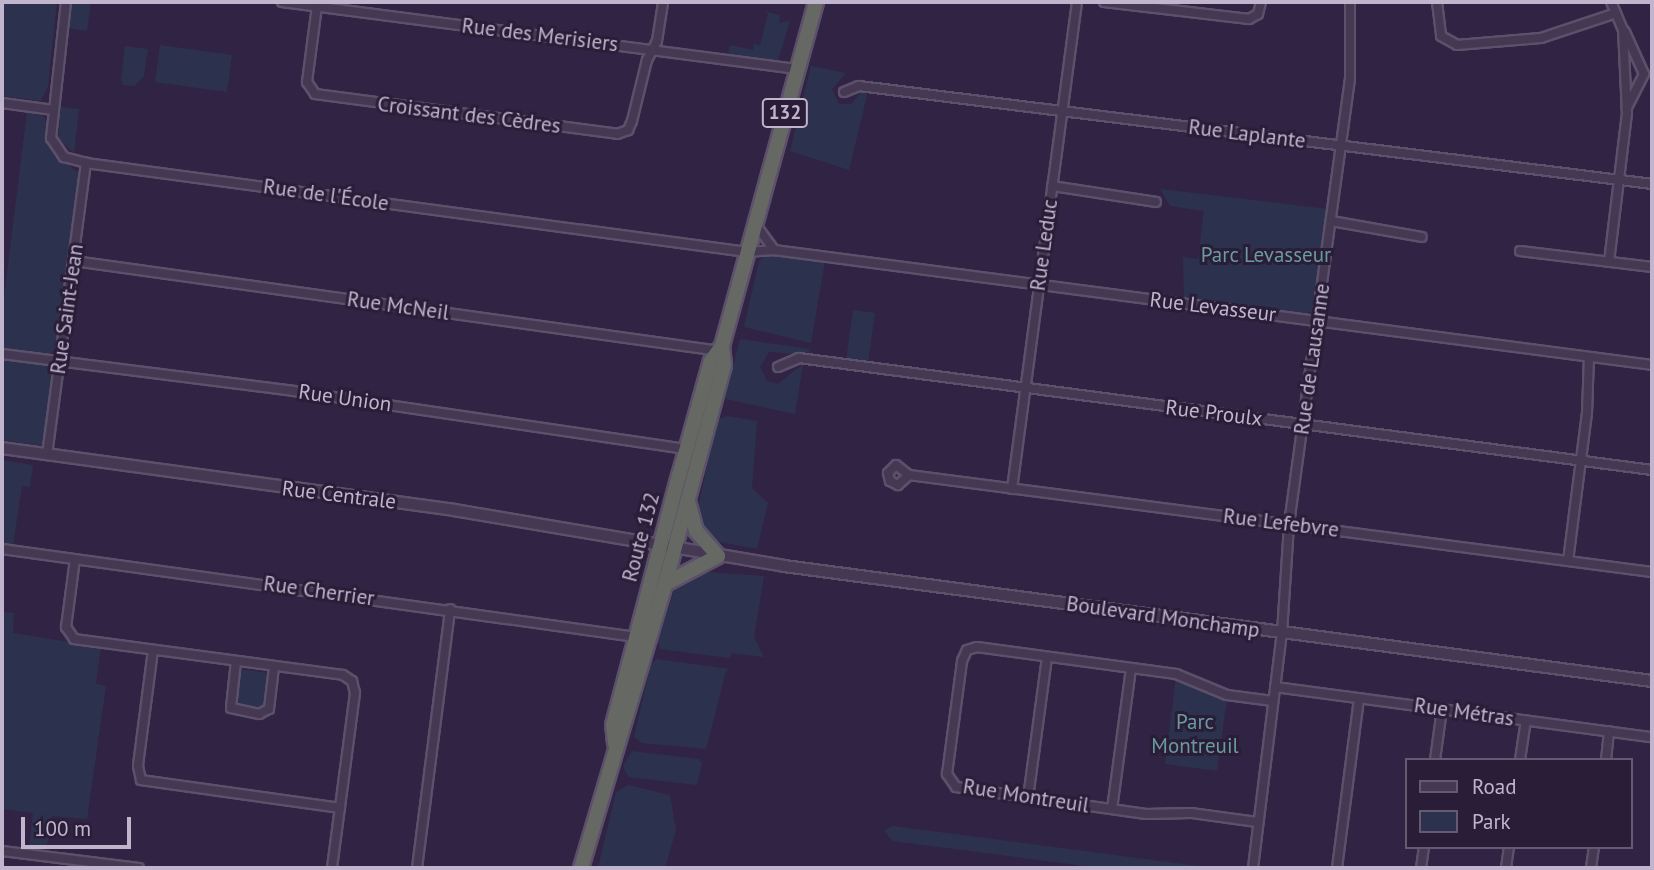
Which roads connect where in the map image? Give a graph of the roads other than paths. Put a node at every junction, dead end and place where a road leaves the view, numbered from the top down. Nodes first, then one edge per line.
1 (66, 2) edge
2 (282, 2) edge
3 (663, 2) edge
4 (816, 2) edge
5 (1077, 2) edge
6 (1104, 2) edge
7 (1261, 2) edge
8 (1350, 2) edge
9 (1437, 2) edge
10 (1611, 2) edge
11 (317, 6) junction
12 (1616, 13) junction
13 (1623, 30) junction
14 (653, 50) junction
15 (797, 69) junction
16 (844, 92) dead end
17 (2, 103) edge
18 (1627, 108) junction
19 (54, 110) junction
20 (1062, 111) junction
21 (1340, 146) junction
22 (86, 163) junction
23 (1619, 180) junction
24 (1652, 184) edge
25 (1052, 186) junction
26 (1156, 202) dead end
27 (1331, 221) junction
28 (755, 224) junction
29 (1422, 237) dead end
30 (775, 250) junction
31 (1520, 251) dead end
32 (747, 252) junction
33 (74, 261) junction
34 (1609, 261) junction
35 (1652, 267) edge
36 (1038, 284) junction
37 (1317, 321) junction
38 (721, 350) junction
39 (2, 355) edge
40 (1590, 357) junction
41 (60, 362) junction
42 (1652, 365) edge
43 (778, 367) dead end
44 (1025, 388) junction
45 (1303, 424) junction
46 (2, 448) edge
47 (687, 449) junction
48 (47, 455) junction
49 (1581, 460) junction
50 (1652, 470) edge
51 (909, 475) dead end
52 (1012, 489) junction
53 (688, 500) junction
54 (1289, 524) junction
55 (668, 546) junction
56 (2, 549) edge
57 (718, 556) junction
58 (75, 559) junction
59 (1568, 561) junction
60 (1652, 572) edge
61 (666, 584) junction
62 (450, 609) junction
63 (1282, 633) junction
64 (636, 637) junction
65 (153, 650) junction
66 (1047, 657) junction
67 (236, 662) junction
68 (274, 667) junction
69 (1131, 668) junction
70 (1652, 681) edge
71 (1275, 687) junction
72 (1359, 698) junction
73 (1273, 701) junction
74 (1442, 709) junction
75 (1526, 720) junction
76 (1609, 732) junction
77 (1652, 737) edge
78 (615, 743) junction
79 (1435, 758) edge
80 (1520, 758) edge
81 (1606, 758) edge
82 (1028, 797) junction
83 (340, 808) junction
84 (1112, 809) junction
85 (1257, 822) junction
86 (1424, 849) edge
87 (1509, 849) edge
88 (1594, 849) edge
89 (2, 851) edge
90 (139, 868) edge
91 (332, 868) edge
92 (417, 868) edge
93 (580, 868) edge
94 (1253, 868) edge
95 (1337, 868) edge
96 (1421, 868) edge
97 (1506, 868) edge
98 (1591, 868) edge

1 - 19 street, Rue de l'École
2 - 11 street, Rue des Merisiers
3 - 14 street
4 - 15 highway, Route 132 / 132
5 - 20 street, Rue Leduc
6 - 7 street
8 - 21 street, Rue de Lausanne
9 - 12 street
10 - 12 street
11 - 14 street, Rue des Merisiers
11 - 14 street, Croissant des Cèdres
12 - 13 street
13 - 18 street
13 - 18 street
14 - 15 street, Rue des Merisiers
15 - 28 highway, Route 132 / 132
16 - 20 street, Rue Laplante
17 - 19 street
18 - 23 street
19 - 22 street, Rue de l'École
20 - 21 street, Rue Laplante
20 - 25 street, Rue Leduc
21 - 23 street, Rue Laplante
21 - 27 street, Rue de Lausanne
22 - 32 street, Rue de l'École
22 - 33 street, Rue Saint-Jean
23 - 24 street, Rue Laplante
23 - 34 street
25 - 26 street
25 - 36 street, Rue Leduc
27 - 29 street
27 - 37 street, Rue de Lausanne
28 - 30 street
28 - 32 highway, Route 132 / 132
30 - 32 street, Rue Levasseur
30 - 36 street, Rue Levasseur
31 - 34 street
32 - 38 highway, Route 132 / 132
33 - 38 street, Rue McNeil
33 - 41 street, Rue Saint-Jean
34 - 35 street
36 - 37 street, Rue Levasseur
36 - 44 street, Rue Leduc
37 - 40 street, Rue Levasseur
37 - 45 street, Rue de Lausanne
38 - 47 highway, Route 132 / 132
38 - 53 highway, Route 132 / 132
39 - 41 street, Rue Union
40 - 42 street, Rue Levasseur
40 - 49 street
41 - 47 street, Rue Union
41 - 48 street, Rue Saint-Jean
43 - 44 street, Rue Proulx
44 - 45 street, Rue Proulx
44 - 52 street, Rue Leduc
45 - 49 street, Rue Proulx
45 - 54 street, Rue de Lausanne
46 - 48 street, Rue Centrale
47 - 55 highway, Route 132 / 132
48 - 55 street, Rue Centrale
49 - 50 street, Rue Proulx
49 - 59 street
51 - 52 street, Rue Lefebvre
52 - 54 street, Rue Lefebvre
53 - 55 highway, Route 132 / 132
53 - 57 highway
54 - 59 street, Rue Lefebvre
54 - 63 street, Rue de Lausanne
55 - 57 street, Boulevard Monchamp
55 - 61 highway, Route 132 / 132
55 - 64 highway, Route 132 / 132
56 - 58 street, Rue Cherrier
57 - 61 highway
57 - 63 street, Boulevard Monchamp
58 - 62 street, Rue Cherrier
58 - 65 street
59 - 60 street, Rue Lefebvre
61 - 78 highway, Route 132 / 132
62 - 64 street, Rue Cherrier
62 - 92 street
63 - 70 street, Boulevard Monchamp
63 - 71 street, Rue de Lausanne
64 - 78 highway, Route 132 / 132
65 - 67 street
65 - 83 street
66 - 69 street, Rue Montreuil
66 - 82 street
66 - 82 street, Rue Montreuil
67 - 68 street
67 - 68 street
68 - 83 street
69 - 73 street, Rue Montreuil
69 - 84 street
71 - 72 street, Rue Métras
71 - 73 street, Rue de Lausanne
72 - 74 street, Rue Métras
72 - 95 street
73 - 85 street, Rue de Lausanne
74 - 75 street, Rue Métras
74 - 79 street
75 - 76 street, Rue Métras
75 - 80 street
76 - 77 street, Rue Métras
76 - 81 street
78 - 93 highway, Route 132 / 132
82 - 84 street, Rue Montreuil
83 - 91 street
84 - 85 street, Rue Montreuil
85 - 94 street, Rue de Lausanne
86 - 96 street
87 - 97 street
88 - 98 street
89 - 90 street

